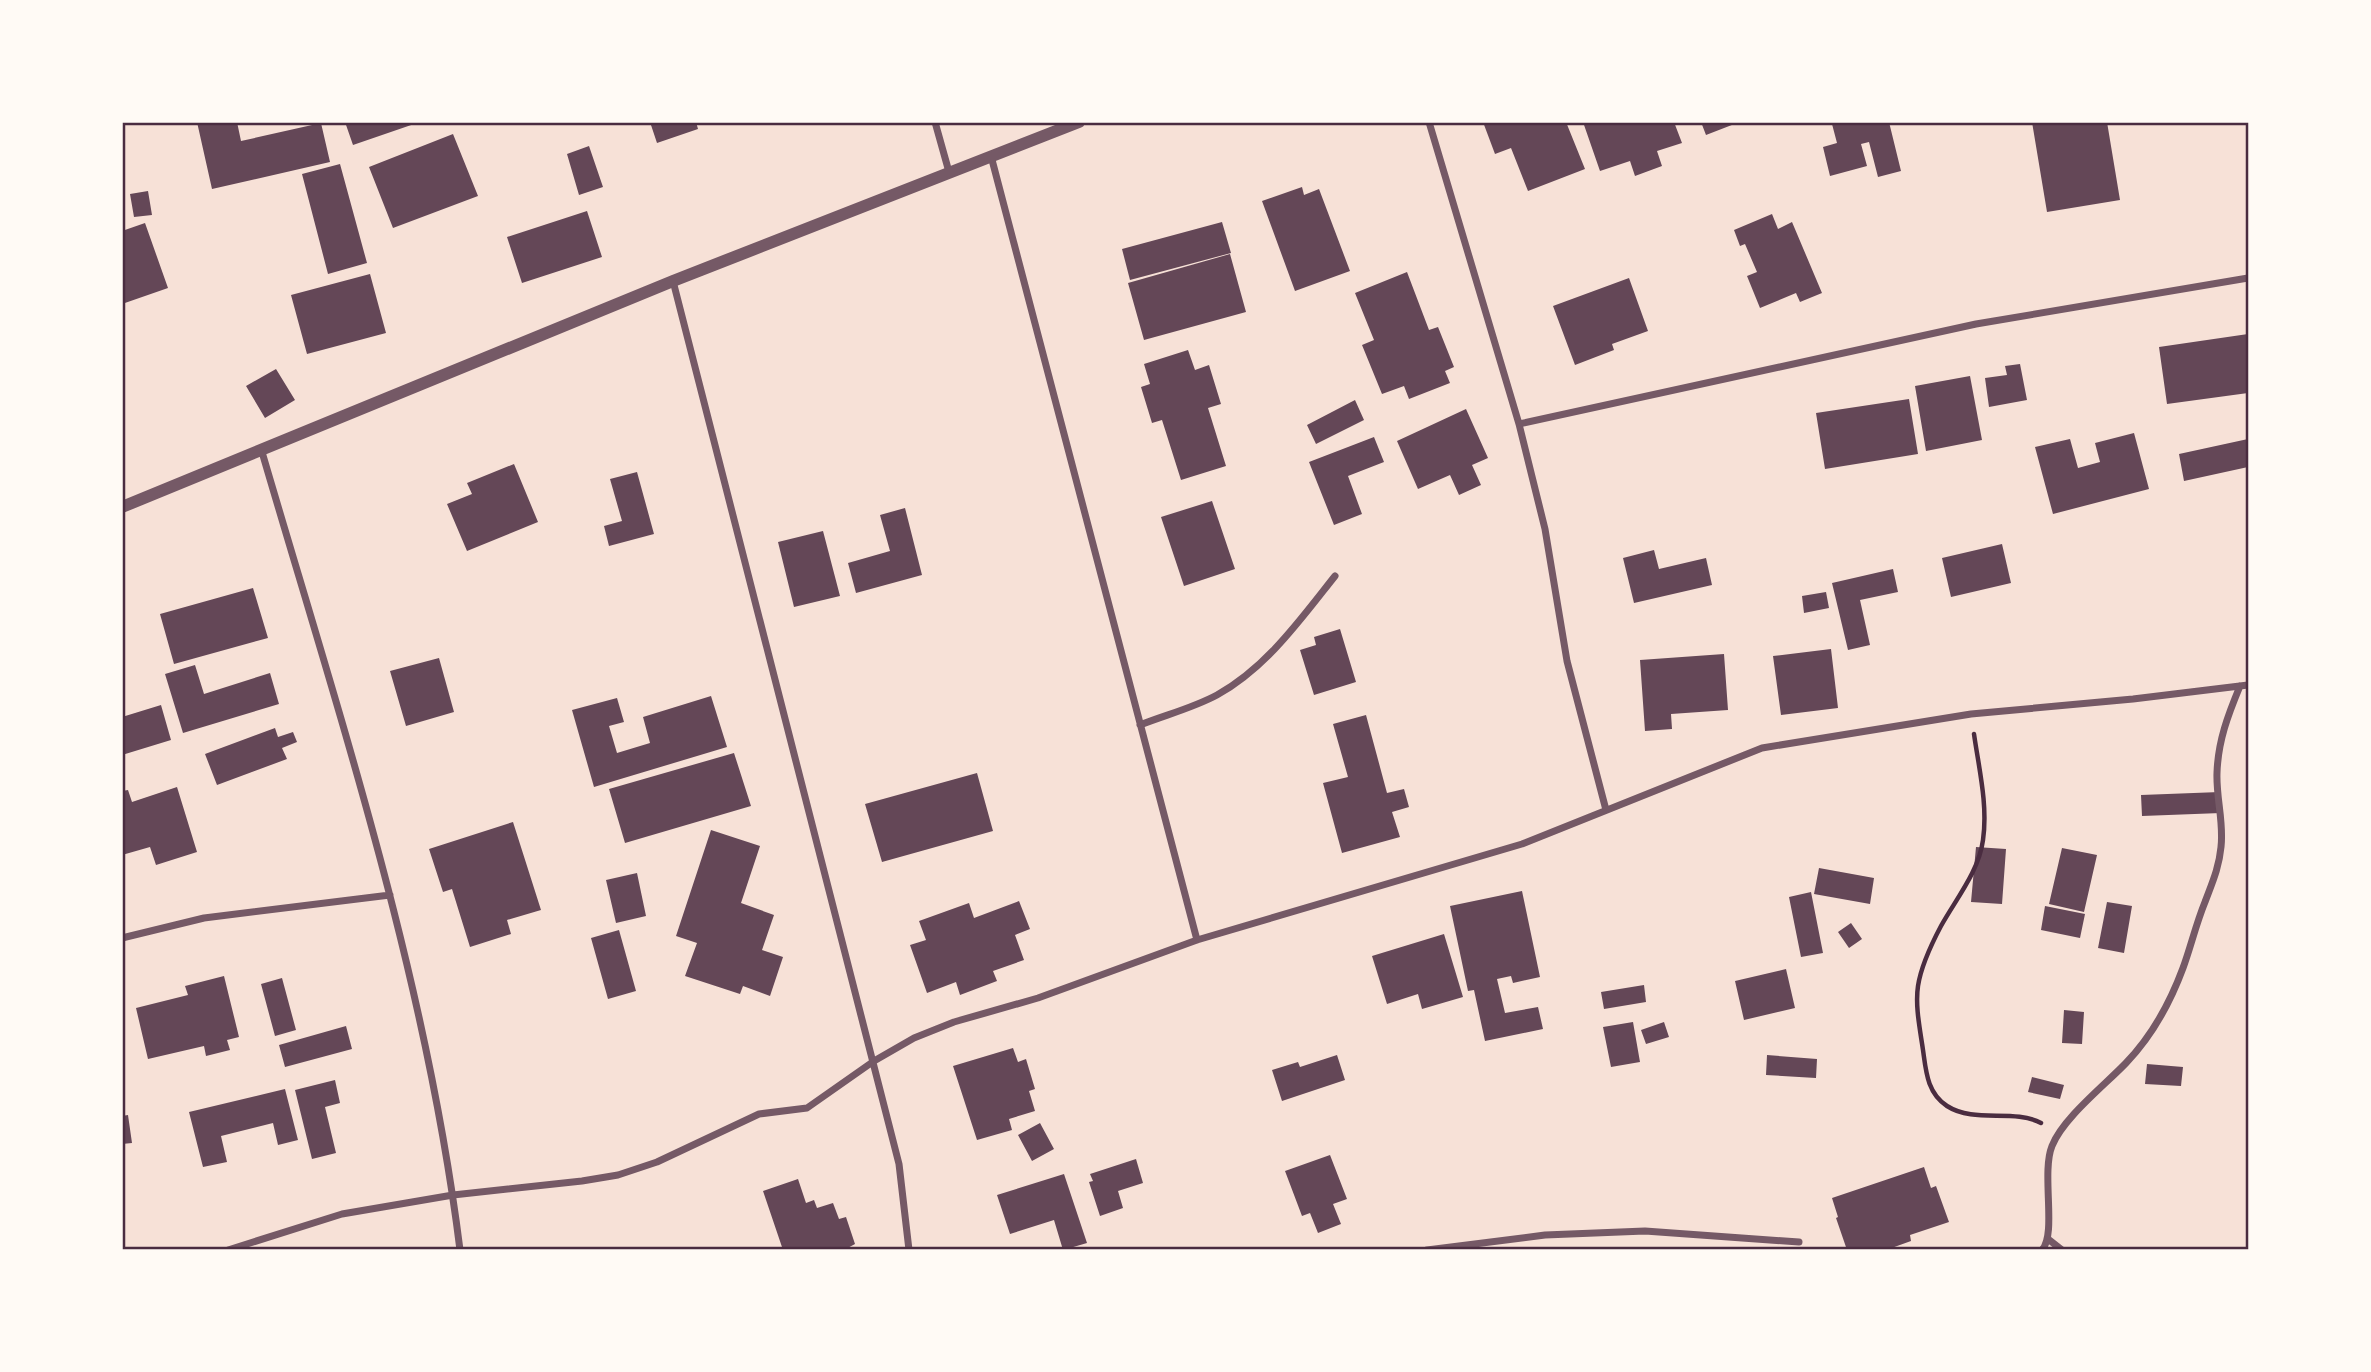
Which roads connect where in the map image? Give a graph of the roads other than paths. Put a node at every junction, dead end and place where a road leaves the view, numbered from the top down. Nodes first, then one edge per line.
1 (935, 122) edge
2 (1079, 122) edge
3 (1429, 122) edge
4 (991, 156) junction
5 (949, 172) junction
6 (2249, 278) edge
7 (673, 281) junction
8 (1519, 424) junction
9 (262, 452) junction
10 (122, 507) edge
11 (1335, 576) dead end
12 (2249, 685) edge
13 (2240, 686) junction
14 (1140, 725) junction
15 (1606, 810) junction
16 (390, 895) junction
17 (122, 938) edge
18 (1197, 940) junction
19 (874, 1061) junction
20 (453, 1195) junction
21 (2048, 1239) junction
22 (1799, 1242) dead end
23 (228, 1250) edge
24 (460, 1250) edge
25 (909, 1250) edge
26 (1427, 1250) edge
27 (2042, 1250) edge
28 (2062, 1250) edge

1 - 5 street
2 - 4 street
3 - 8 street
4 - 5 street
4 - 14 street
5 - 7 street
6 - 8 street
7 - 9 street
7 - 19 street
8 - 15 street
9 - 10 street
9 - 16 street
11 - 14 street
12 - 13 street
13 - 15 street
13 - 21 street
14 - 18 street
15 - 18 street
16 - 17 street
16 - 20 street
18 - 19 street
19 - 20 street
19 - 25 street
20 - 23 street
20 - 24 street
21 - 27 street
21 - 28 street
22 - 26 street

